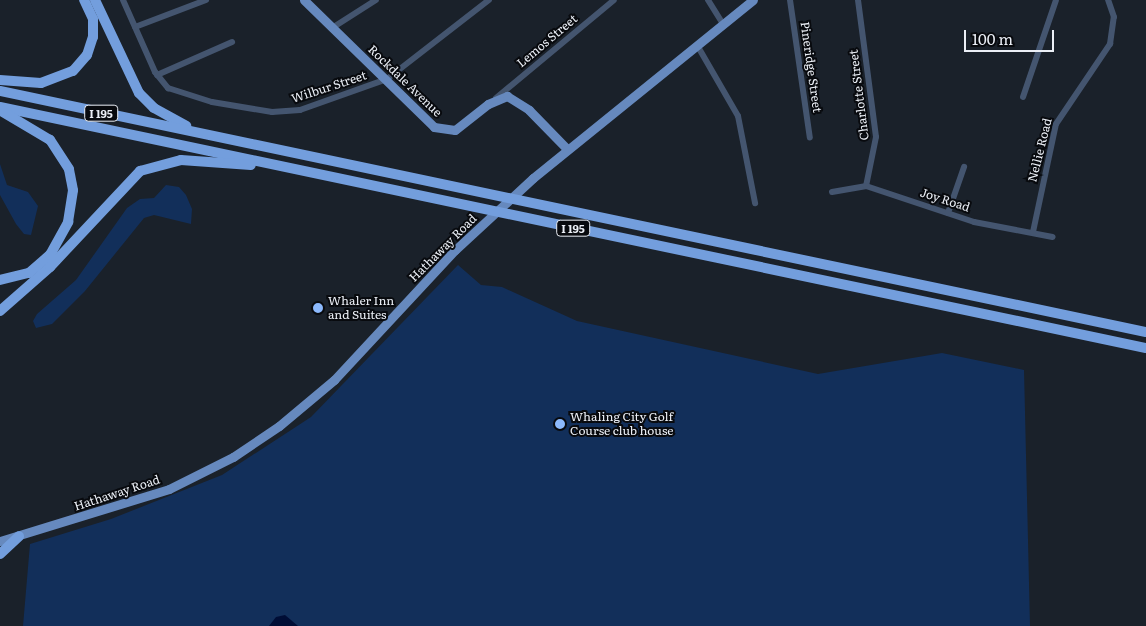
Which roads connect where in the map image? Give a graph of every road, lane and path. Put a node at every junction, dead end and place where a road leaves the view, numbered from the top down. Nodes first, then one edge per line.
1 (84, 0) edge
2 (95, 0) edge
3 (123, 0) edge
4 (206, 0) edge
5 (304, 0) edge
6 (376, 0) edge
7 (489, 0) edge
8 (614, 0) edge
9 (708, 0) edge
10 (753, 0) edge
11 (790, 0) edge
12 (858, 0) edge
13 (1056, 0) edge
14 (1108, 0) edge
15 (723, 24) junction
16 (135, 27) junction
17 (332, 28) junction
18 (232, 42) dead end
19 (697, 45) junction
20 (157, 75) junction
21 (387, 79) junction
22 (0, 80) edge
23 (0, 91) edge
24 (1023, 98) dead end
25 (494, 100) junction
26 (0, 109) edge
27 (202, 134) junction
28 (810, 138) dead end
29 (567, 149) junction
30 (964, 167) dead end
31 (290, 168) junction
32 (866, 186) junction
33 (832, 192) dead end
34 (755, 203) dead end
35 (948, 213) junction
36 (1033, 232) junction
37 (1053, 237) dead end
38 (0, 280) edge
39 (0, 311) edge
40 (1146, 332) edge
41 (1146, 348) edge
42 (19, 536) junction
43 (0, 541) edge
44 (0, 554) edge

1 - 22 highway
2 - 27 highway
3 - 16 street
4 - 16 street
5 - 17 main road, Rockdale Avenue
6 - 17 street
7 - 21 street, Wilbur Street
8 - 25 street, Lemos Street
9 - 15 street
10 - 15 main road, Hathaway Road
11 - 28 street, Pineridge Street
12 - 32 street, Charlotte Street
13 - 24 street
14 - 36 street, Nellie Road
15 - 19 main road, Hathaway Road
16 - 20 street
17 - 21 main road, Rockdale Avenue
18 - 20 street
19 - 29 main road, Hathaway Road
19 - 34 street
20 - 21 street, Wilbur Street
21 - 25 main road, Rockdale Avenue
23 - 27 highway, I 195
25 - 29 main road
26 - 31 highway, I 195
26 - 38 highway
27 - 40 highway, I 195
29 - 42 main road, Hathaway Road
30 - 35 street
31 - 39 highway
31 - 41 highway, I 195
32 - 33 street, Joy Road
32 - 35 street, Joy Road
35 - 36 street, Joy Road
36 - 37 street, Joy Road
42 - 43 main road, Hathaway Road
42 - 44 highway

